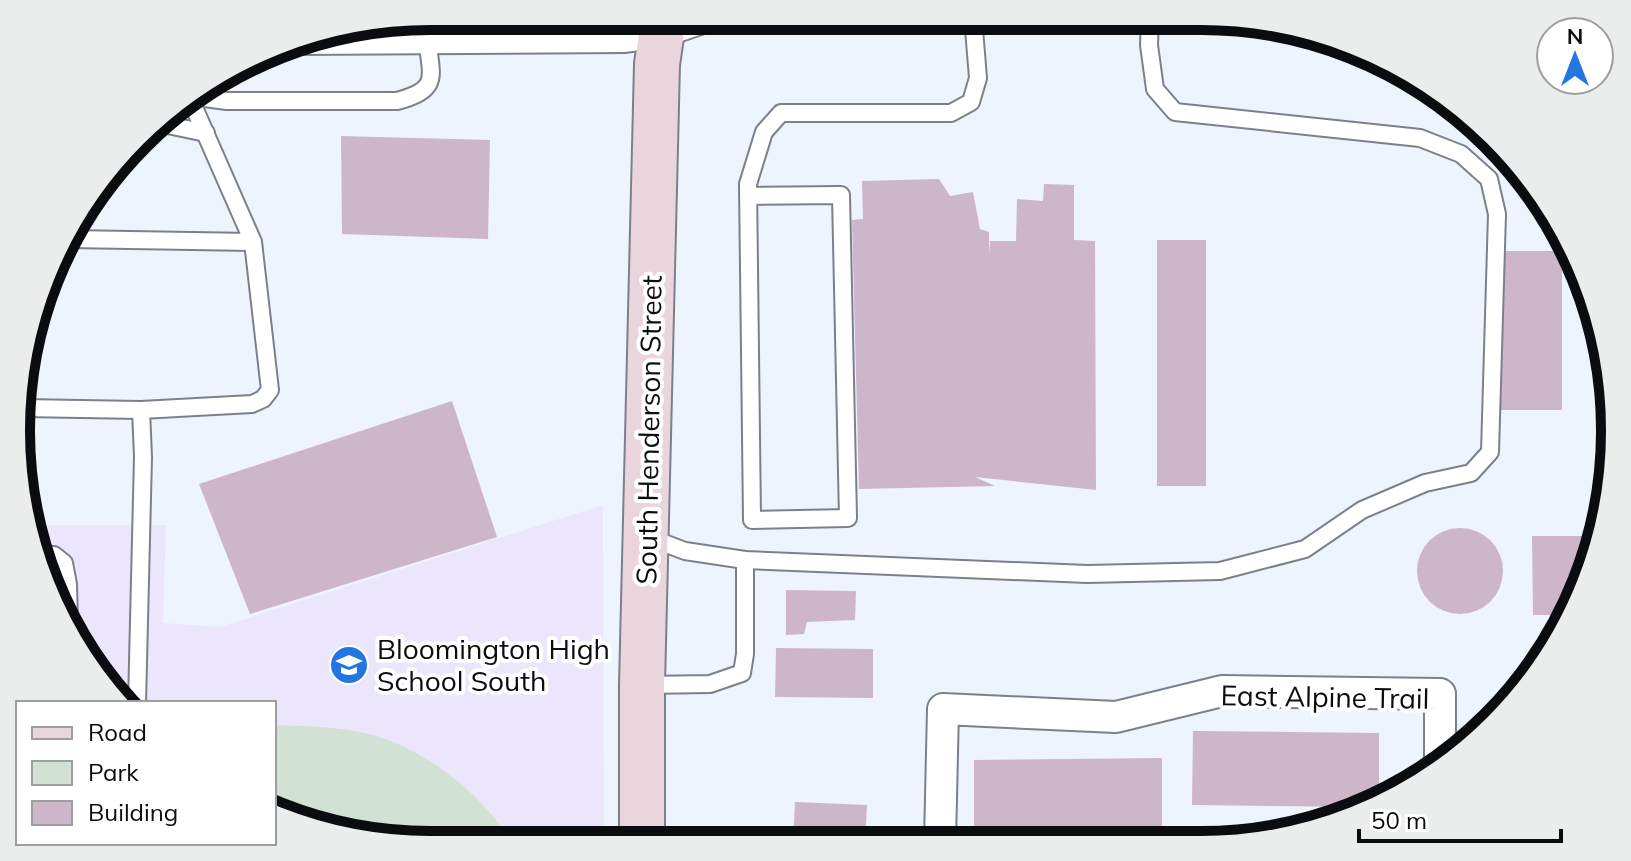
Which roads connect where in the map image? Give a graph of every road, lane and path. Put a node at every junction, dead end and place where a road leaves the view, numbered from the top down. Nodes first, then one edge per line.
1 (645, 30) edge
2 (662, 30) edge
3 (974, 30) edge
4 (1150, 30) edge
5 (393, 32) edge
6 (427, 38) junction
7 (206, 98) edge
8 (194, 107) edge
9 (170, 126) edge
10 (206, 133) junction
11 (749, 196) junction
12 (79, 239) edge
13 (253, 242) junction
14 (31, 408) edge
15 (141, 410) junction
16 (646, 536) junction
17 (50, 555) edge
18 (745, 560) junction
19 (68, 602) edge
20 (642, 685) junction
21 (137, 701) edge
22 (1440, 751) edge
23 (642, 831) edge
24 (940, 831) edge

1 - 6 street
2 - 16 street, South Henderson Street
3 - 11 lane
4 - 18 lane
5 - 6 street
6 - 7 lane
8 - 10 lane
9 - 10 lane
10 - 13 lane
11 - 11 lane
12 - 13 lane
13 - 15 lane
14 - 15 lane
15 - 21 lane
16 - 18 lane
16 - 20 street, South Henderson Street
17 - 19 lane
18 - 20 lane
20 - 23 street, South Henderson Street
22 - 24 street, East Alpine Trail

